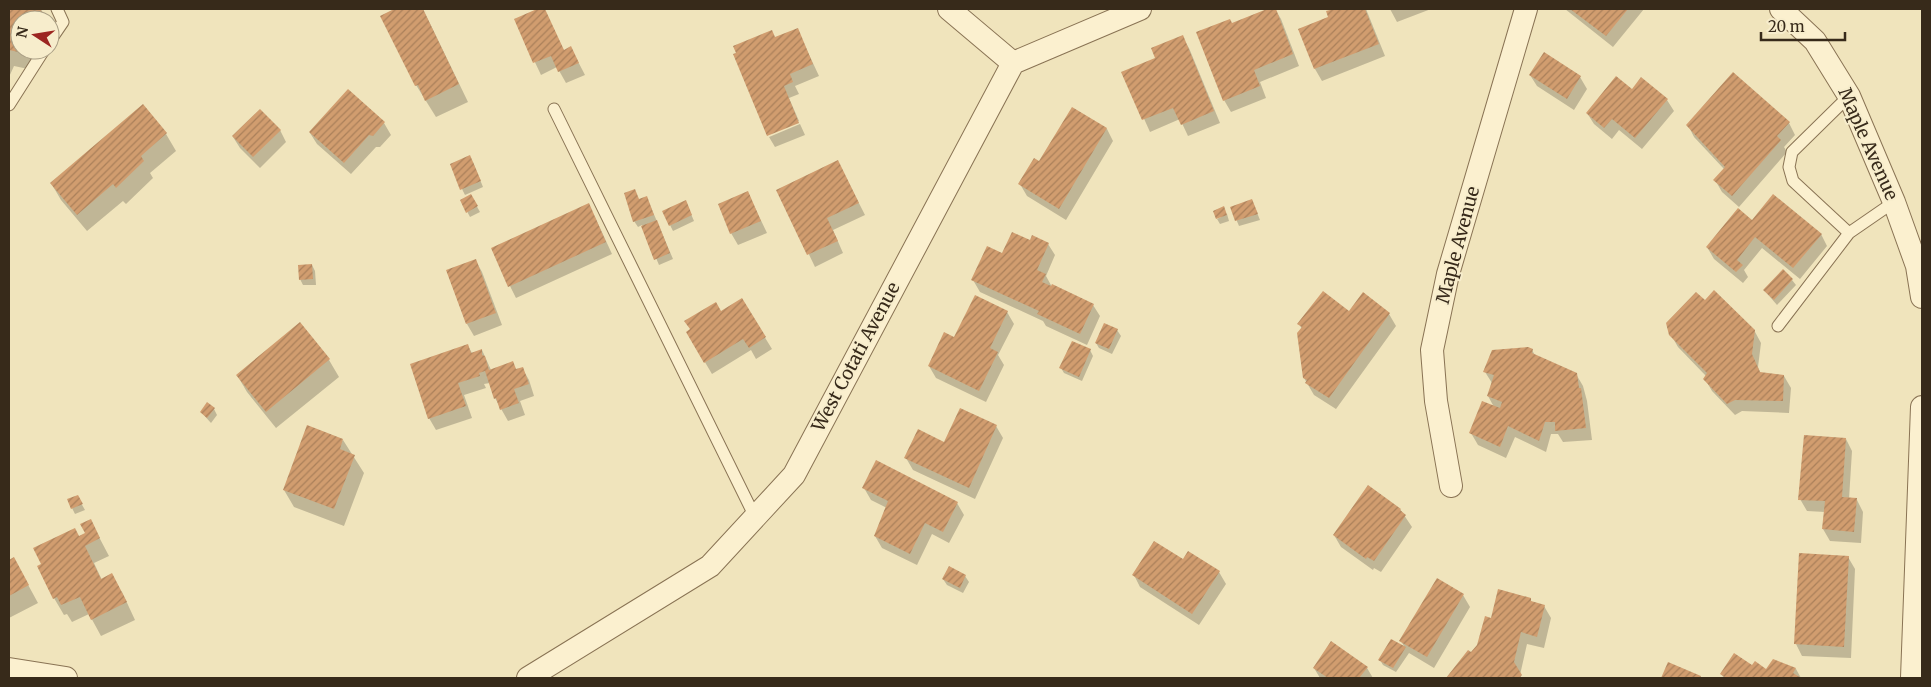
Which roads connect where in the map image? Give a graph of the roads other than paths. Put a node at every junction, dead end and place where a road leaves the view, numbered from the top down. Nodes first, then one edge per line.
1 (949, 9) edge
2 (1140, 9) edge
3 (1526, 9) edge
4 (1781, 9) edge
5 (38, 60) edge
6 (1013, 63) junction
7 (1849, 96) junction
8 (9, 105) edge
9 (554, 109) dead end
10 (1894, 202) junction
11 (1849, 233) junction
12 (1922, 297) edge
13 (1778, 326) dead end
14 (1922, 407) edge
15 (1450, 486) dead end
16 (755, 517) junction
17 (9, 669) edge
18 (66, 678) edge
19 (528, 678) edge
20 (1912, 678) edge

1 - 6 street
2 - 6 street
3 - 15 street, Maple Avenue
4 - 7 street, Maple Avenue
5 - 8 lane
6 - 16 street, West Cotati Avenue
7 - 10 street, Maple Avenue
7 - 11 lane
9 - 16 lane
10 - 11 lane
10 - 12 street, Maple Avenue
11 - 13 lane
14 - 20 street
16 - 19 street, West Cotati Avenue
17 - 18 street

